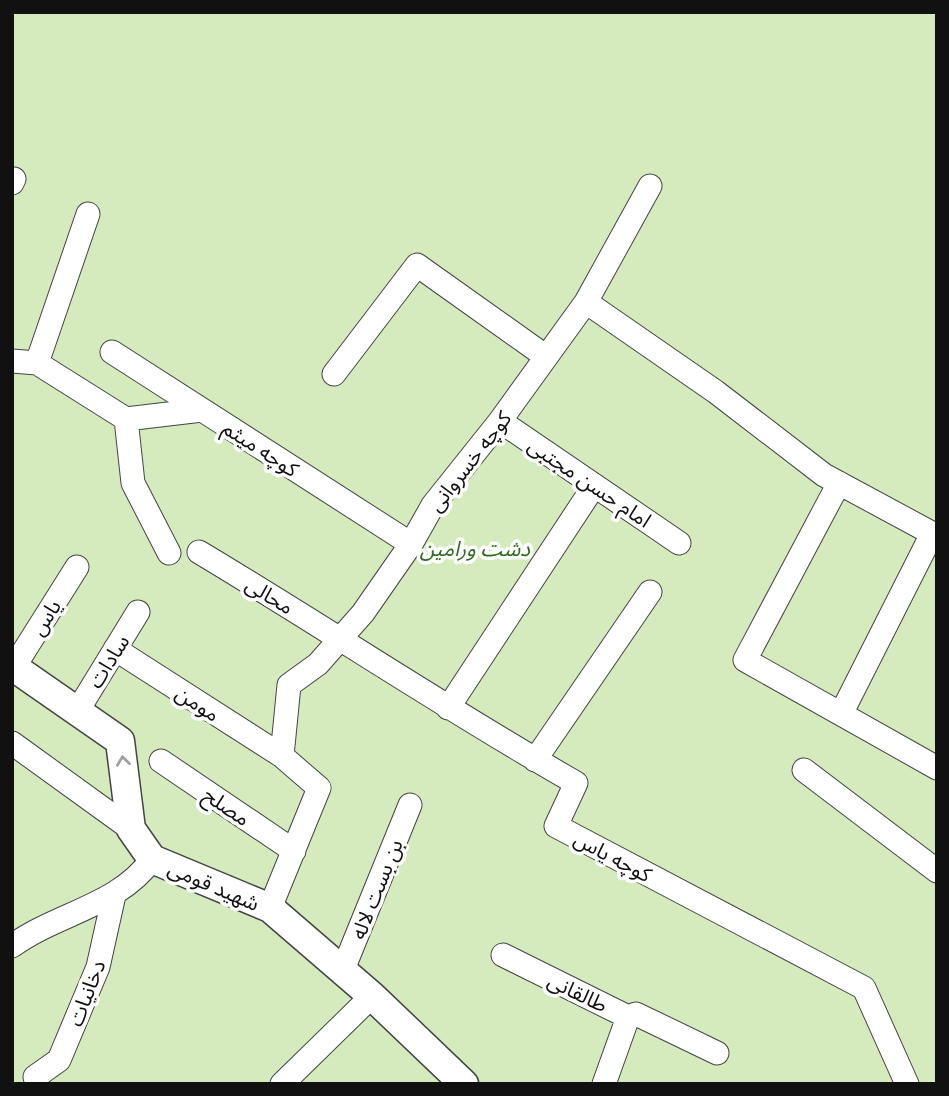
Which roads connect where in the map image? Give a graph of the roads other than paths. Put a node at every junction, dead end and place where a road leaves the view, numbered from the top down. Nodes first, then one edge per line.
1 (650, 186) dead end
2 (88, 214) dead end
3 (586, 302) junction
4 (111, 352) dead end
5 (545, 356) junction
6 (12, 361) edge
7 (37, 363) junction
8 (334, 374) dead end
9 (202, 410) junction
10 (126, 419) junction
11 (500, 421) junction
12 (839, 483) junction
13 (594, 486) junction
14 (934, 535) edge
15 (679, 543) dead end
16 (411, 544) junction
17 (199, 552) dead end
18 (169, 553) dead end
19 (77, 567) dead end
20 (650, 592) dead end
21 (138, 612) dead end
22 (341, 638) junction
23 (116, 649) junction
24 (13, 666) edge
25 (448, 708) junction
26 (78, 710) junction
27 (841, 715) junction
28 (12, 743) edge
29 (282, 755) junction
30 (535, 760) junction
31 (161, 761) dead end
32 (937, 768) edge
33 (804, 770) dead end
34 (410, 805) dead end
35 (131, 829) junction
36 (293, 851) junction
37 (152, 859) junction
38 (937, 871) edge
39 (114, 895) junction
40 (270, 908) junction
41 (14, 941) edge
42 (503, 955) dead end
43 (342, 972) junction
44 (372, 996) junction
45 (628, 1017) junction
46 (717, 1053) dead end
47 (35, 1077) dead end
48 (282, 1084) edge
49 (464, 1084) edge
50 (604, 1084) edge
51 (907, 1084) edge

1 - 3 street, کوچه خسروانی
2 - 7 street
3 - 5 street, کوچه خسروانی
3 - 12 street
4 - 9 street, کوچه میثم
5 - 8 street
5 - 11 street, کوچه خسروانی
6 - 7 street
7 - 10 street
9 - 10 street
9 - 16 street, کوچه میثم
10 - 18 street
11 - 13 street, امام حسن مجتبی
11 - 16 street, کوچه خسروانی
12 - 14 street
12 - 27 street
13 - 15 street, امام حسن مجتبی
13 - 25 street
14 - 27 street
16 - 22 street, کوچه خسروانی
17 - 22 street, محالی
19 - 24 street, یاس
20 - 30 street
21 - 23 street, سادات
22 - 25 street, کوچه یاس
22 - 29 street, کوچه خسروانی
23 - 26 street, سادات
23 - 29 street, مومن
24 - 26 street, شهید قومی
25 - 30 street, کوچه یاس
35 -> 26 street, شهید قومی
27 - 32 street
28 - 35 street
29 - 36 street
30 - 51 street, کوچه یاس
31 - 36 street, مصلح
33 - 38 street
34 - 43 street, بن بست لاله
35 - 37 street, شهید قومی
36 - 40 street
37 - 39 street
37 - 40 street, شهید قومی
39 - 41 street
39 - 47 street, دخانیات
40 - 43 street, شهید قومی
42 - 45 street, طالقانی
43 - 44 street, شهید قومی
44 - 48 street
44 - 49 street, شهید قومی
45 - 46 street
45 - 50 street, طالقانی

